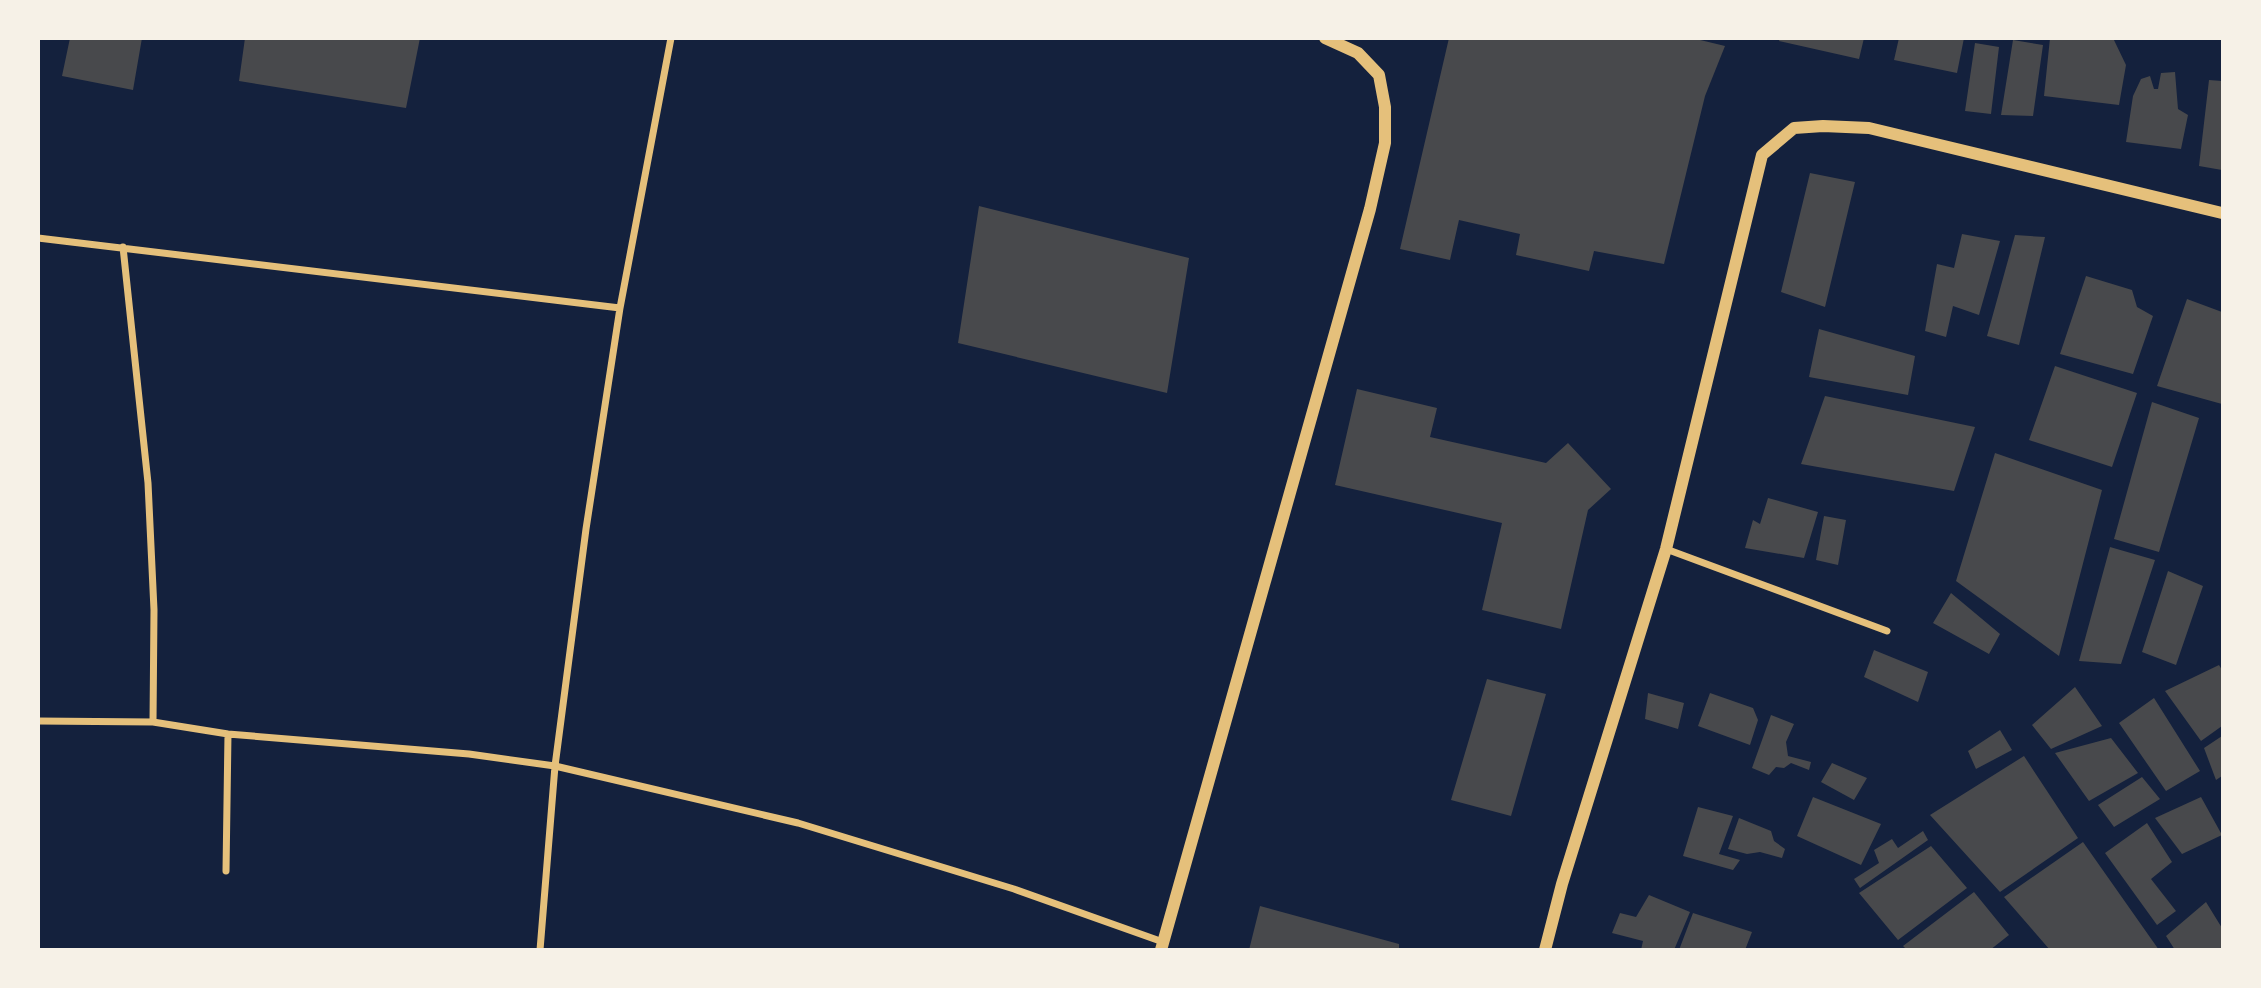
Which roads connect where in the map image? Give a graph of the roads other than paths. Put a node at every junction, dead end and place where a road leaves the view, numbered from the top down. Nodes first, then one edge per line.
1 (671, 38) edge
2 (1325, 38) edge
3 (2222, 213) edge
4 (38, 238) edge
5 (123, 247) junction
6 (620, 308) junction
7 (1666, 549) junction
8 (1887, 631) dead end
9 (38, 721) edge
10 (153, 722) junction
11 (228, 734) junction
12 (555, 766) junction
13 (226, 871) dead end
14 (1162, 946) edge
15 (540, 950) edge
16 (1545, 950) edge

1 - 6 street
2 - 14 street
3 - 7 street
4 - 5 street
5 - 6 street
5 - 10 street
6 - 12 street
7 - 8 street
7 - 16 street
9 - 10 street
10 - 11 street
11 - 12 street
11 - 13 street
12 - 14 street
12 - 15 street

